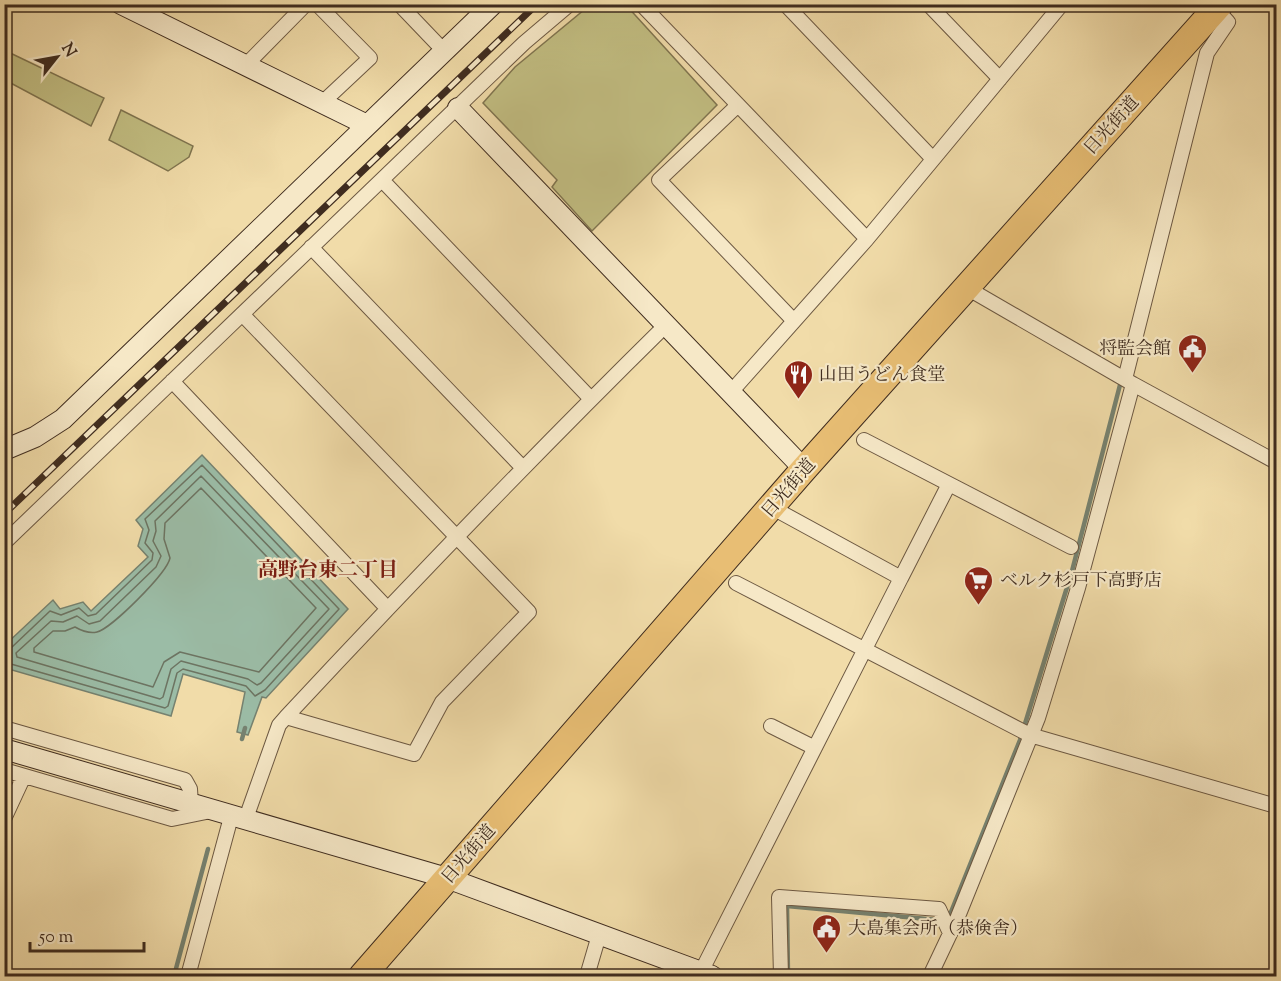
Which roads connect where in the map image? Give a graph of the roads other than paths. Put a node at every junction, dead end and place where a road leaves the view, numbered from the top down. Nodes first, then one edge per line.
1 (121, 4) edge
2 (306, 4) edge
3 (317, 4) edge
4 (399, 4) edge
5 (493, 4) edge
6 (570, 4) edge
7 (641, 4) edge
8 (785, 4) edge
9 (928, 4) edge
10 (1062, 4) edge
11 (1218, 7) edge
12 (444, 51) junction
13 (245, 66) junction
14 (1000, 79) junction
15 (322, 103) junction
16 (738, 105) junction
17 (458, 108) junction
18 (367, 125) junction
19 (933, 159) junction
20 (382, 180) junction
21 (867, 239) junction
22 (311, 247) junction
23 (967, 288) junction
24 (243, 314) junction
25 (794, 321) junction
26 (666, 325) junction
27 (172, 381) junction
28 (1129, 381) junction
29 (731, 392) junction
30 (591, 399) junction
31 (864, 440) dead end
32 (4, 450) edge
33 (1276, 462) edge
34 (523, 468) junction
35 (804, 469) junction
36 (949, 484) junction
37 (771, 507) junction
38 (457, 537) junction
39 (4, 543) edge
40 (1071, 547) dead end
41 (901, 578) junction
42 (736, 583) dead end
43 (387, 608) junction
44 (863, 648) junction
45 (286, 717) junction
46 (771, 726) dead end
47 (4, 728) edge
48 (1030, 735) junction
49 (813, 747) junction
50 (4, 749) edge
51 (4, 770) edge
52 (24, 776) junction
53 (191, 804) junction
54 (1276, 806) edge
55 (211, 811) junction
56 (4, 819) edge
57 (238, 819) junction
58 (447, 878) junction
59 (950, 933) junction
60 (599, 934) junction
61 (706, 974) edge
62 (188, 976) edge
63 (362, 976) edge
64 (587, 976) edge
65 (781, 976) edge
66 (930, 976) edge

1 - 13 street
2 - 13 street
3 - 15 street
4 - 12 street
5 - 12 street
6 - 17 street
7 - 16 street
8 - 19 street
9 - 14 street
10 - 14 street
11 - 23 highway, 日光街道
11 - 28 street
12 - 18 street
13 - 15 street
14 - 19 street
15 - 18 street
16 - 21 street
16 - 25 street
17 - 20 street
17 - 26 street
18 - 32 street
19 - 21 street
20 - 22 street
20 - 30 street
21 - 25 street
22 - 24 street
22 - 34 street
23 - 28 street
23 - 35 highway, 日光街道
24 - 27 street
24 - 38 street
25 - 29 street
26 - 29 street
26 - 30 street
27 - 39 street
27 - 43 street
28 - 33 street
28 - 48 street
29 - 35 street
30 - 34 street
31 - 36 street
34 - 38 street
35 - 37 highway, 日光街道
36 - 40 street
36 - 41 street
37 - 41 street
37 - 58 highway, 日光街道
38 - 43 street
38 - 45 street
41 - 44 street
42 - 44 street
43 - 45 street
44 - 48 street
44 - 49 street
45 - 57 street
46 - 49 street
47 - 53 street
48 - 54 street
48 - 59 street
49 - 61 street
50 - 53 street
51 - 52 street
52 - 55 street
52 - 56 street
53 - 55 street
55 - 57 street
57 - 58 street
57 - 62 street
58 - 60 street
58 - 63 highway, 日光街道
59 - 65 street
59 - 66 street
60 - 61 street
60 - 64 street

